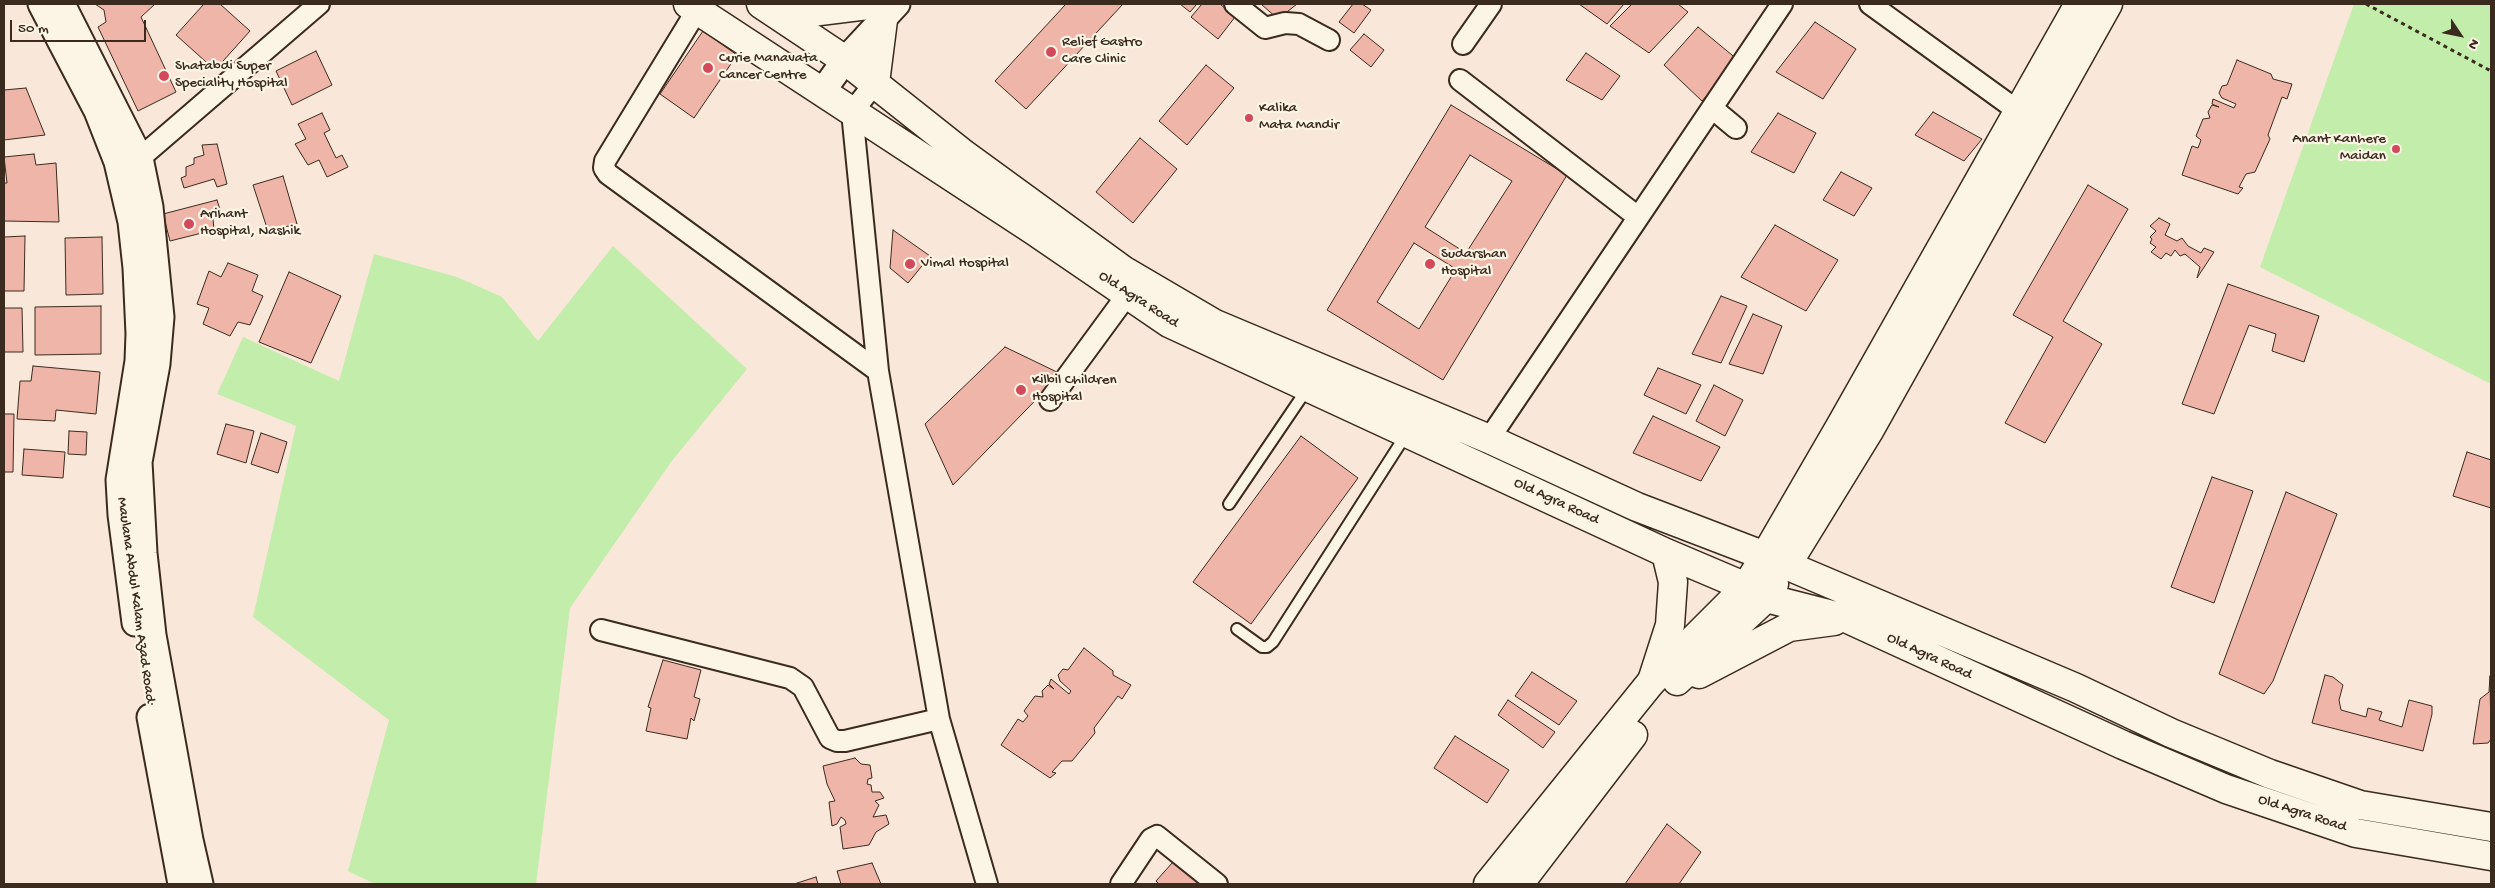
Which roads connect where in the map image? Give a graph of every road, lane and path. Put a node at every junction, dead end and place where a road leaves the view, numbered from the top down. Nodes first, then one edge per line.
1 (319, 4) edge
2 (1235, 4) edge
3 (1492, 4) edge
4 (1782, 4) edge
5 (1870, 4) edge
6 (2079, 4) edge
7 (2108, 4) edge
8 (2366, 4) edge
9 (56, 6) edge
10 (840, 6) edge
11 (692, 7) edge
12 (883, 8) edge
13 (770, 10) edge
14 (1329, 40) dead end
15 (1463, 44) dead end
16 (839, 55) junction
17 (2491, 71) edge
18 (1460, 80) dead end
19 (875, 83) junction
20 (815, 87) junction
21 (1712, 108) junction
22 (852, 112) junction
23 (2030, 116) junction
24 (1736, 128) dead end
25 (1696, 132) junction
26 (1695, 156) dead end
27 (128, 160) junction
28 (1638, 217) junction
29 (1127, 295) junction
30 (878, 371) junction
31 (1308, 387) junction
32 (1050, 400) dead end
33 (1412, 422) junction
34 (1489, 439) junction
35 (1229, 504) dead end
36 (1666, 553) junction
37 (1775, 561) junction
38 (1756, 592) junction
39 (1848, 620) junction
40 (1237, 629) dead end
41 (601, 630) dead end
42 (1660, 685) junction
43 (940, 719) junction
44 (2491, 827) edge
45 (2491, 856) edge
46 (189, 876) edge
47 (987, 884) edge
48 (1121, 884) edge
49 (1217, 884) edge
50 (1488, 884) edge
51 (1519, 884) edge

1 - 27 street
2 - 14 street
3 - 15 street
4 - 21 street
5 - 23 street
6 - 23 main road
7 - 23 main road
8 - 17 path
9 - 27 street, Maulana Abdul Kalam Azad Road
10 - 12 main road
10 - 13 main road
11 - 20 main road, Old Agra Road
11 - 30 street
12 - 16 street
12 - 19 main road
13 - 16 main road, Old Agra Road
16 - 19 main road, Old Agra Road
16 - 20 street
18 - 28 street
19 - 22 street
19 - 33 main road, Old Agra Road
20 - 22 main road, Old Agra Road
21 - 24 street
21 - 25 street
22 - 29 main road, Old Agra Road
22 - 30 street
23 - 37 main road
25 - 26 street
25 - 28 street
27 - 46 street, Maulana Abdul Kalam Azad Road
28 - 34 street
29 - 31 main road, Old Agra Road
29 - 32 street
30 - 43 street
31 - 33 main road, Old Agra Road
31 - 35 lane
33 - 34 main road, Old Agra Road
33 - 36 main road, Old Agra Road
33 - 40 lane
34 - 37 main road, Old Agra Road
36 - 38 main road, Old Agra Road
36 - 42 main road
37 - 38 main road
37 - 44 main road, Old Agra Road
38 - 39 main road, Old Agra Road
38 - 42 main road
39 - 42 main road
39 - 45 main road, Old Agra Road
41 - 43 street
42 - 50 main road
42 - 51 main road
43 - 47 street
48 - 49 street

